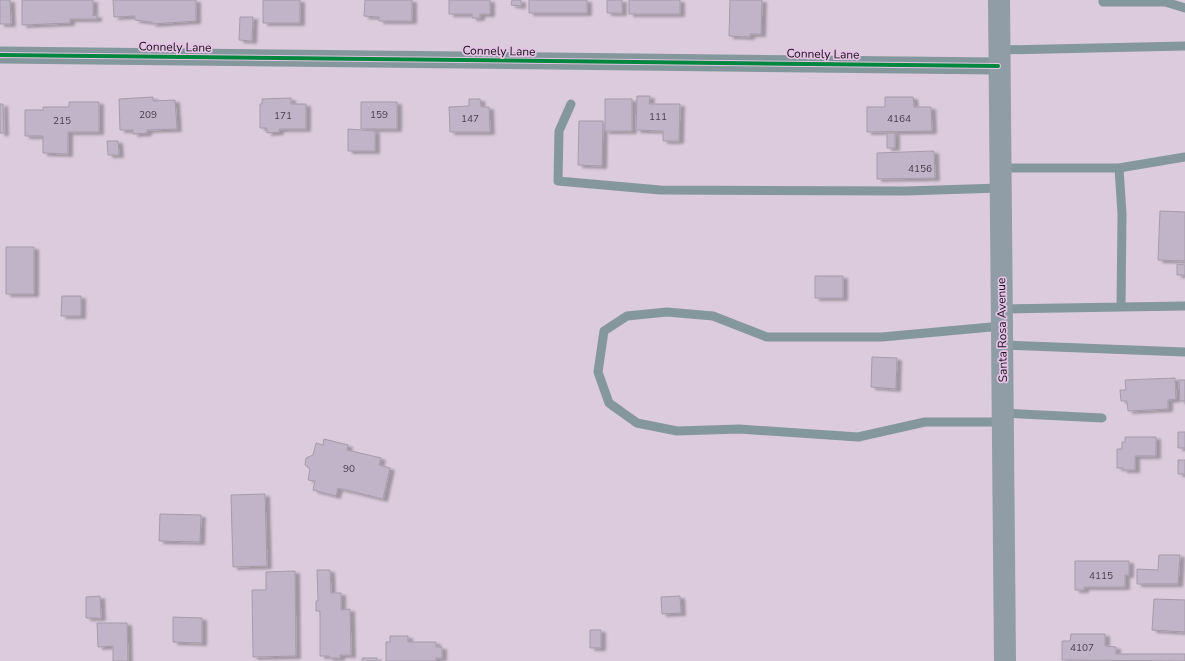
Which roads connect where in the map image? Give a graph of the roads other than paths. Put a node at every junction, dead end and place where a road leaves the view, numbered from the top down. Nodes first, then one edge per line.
1 (999, 0) edge
2 (1103, 0) edge
3 (1165, 1) edge
4 (1185, 8) edge
5 (1185, 46) edge
6 (0, 55) edge
7 (998, 58) junction
8 (571, 104) dead end
9 (1185, 157) edge
10 (1119, 168) junction
11 (1000, 178) junction
12 (1185, 306) edge
13 (1121, 307) junction
14 (1002, 326) junction
15 (1185, 352) edge
16 (1003, 417) junction
17 (1102, 418) dead end
18 (1005, 661) edge

1 - 7 main road, Santa Rosa Avenue
2 - 3 lane
3 - 4 lane
5 - 7 lane
6 - 7 street, Connely Lane
7 - 11 main road, Santa Rosa Avenue
8 - 11 lane
9 - 10 lane
10 - 11 lane
10 - 13 lane
11 - 14 main road, Santa Rosa Avenue
12 - 13 lane
13 - 14 lane
14 - 15 lane
14 - 16 main road, Santa Rosa Avenue
14 - 16 lane
16 - 17 lane
16 - 18 main road, Santa Rosa Avenue

